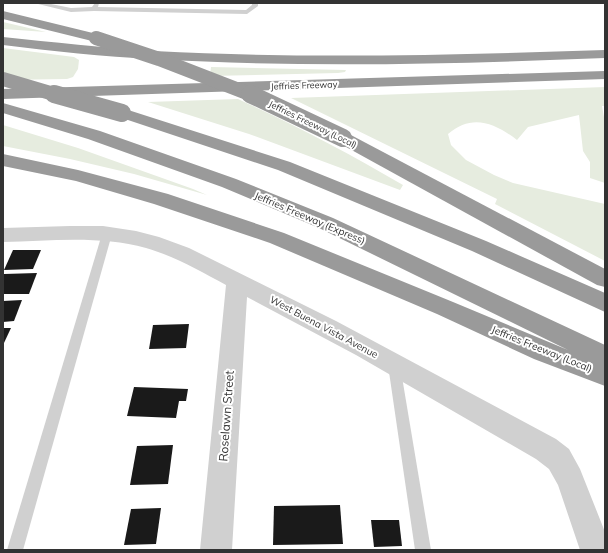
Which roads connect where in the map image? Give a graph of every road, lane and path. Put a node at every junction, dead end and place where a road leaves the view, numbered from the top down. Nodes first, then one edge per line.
1 (37, 3) edge
2 (97, 3) edge
3 (255, 3) edge
4 (94, 9) junction
5 (3, 15) edge
6 (3, 35) edge
7 (3, 41) edge
8 (605, 54) edge
9 (258, 58) junction
10 (605, 75) edge
11 (3, 79) edge
12 (3, 94) edge
13 (3, 108) edge
14 (3, 160) edge
15 (3, 164) edge
16 (78, 176) junction
17 (107, 234) junction
18 (3, 235) edge
19 (605, 279) edge
20 (237, 281) junction
21 (605, 303) edge
22 (605, 357) edge
23 (394, 365) junction
24 (605, 375) edge
25 (591, 538) edge
26 (15, 550) edge
27 (216, 550) edge
28 (423, 550) edge

1 - 4 lane
2 - 4 lane
3 - 4 lane
5 - 19 highway, Jeffries Freeway (Local), bridge
6 - 9 highway
7 - 9 highway
8 - 9 highway
10 - 12 highway, Jeffries Freeway
11 - 21 highway, bridge
13 - 22 highway, Jeffries Freeway (Express)
14 - 16 highway, Jeffries Freeway (Local)
15 - 16 highway
16 - 24 highway, Jeffries Freeway (Local)
17 - 18 street, West Buena Vista Avenue
17 - 20 street, West Buena Vista Avenue
17 - 26 lane
20 - 23 street, West Buena Vista Avenue
20 - 27 street, Roselawn Street
23 - 25 street, West Buena Vista Avenue
23 - 28 lane

